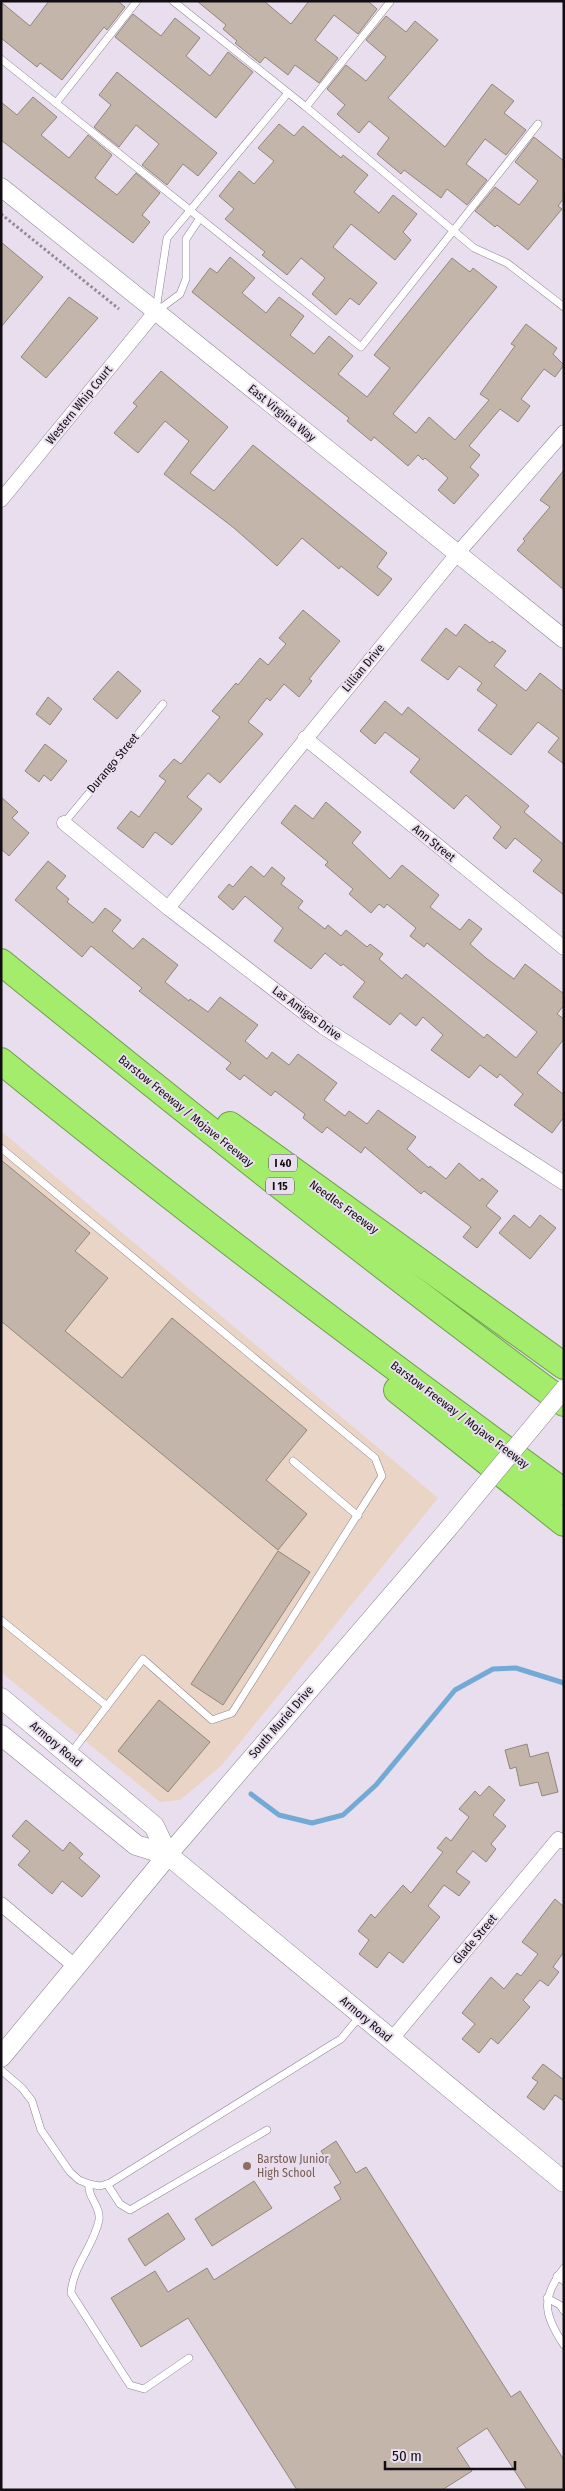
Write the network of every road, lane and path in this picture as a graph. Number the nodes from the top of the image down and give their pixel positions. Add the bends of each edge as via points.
1 (137, 1) edge
2 (173, 1) edge
3 (390, 2) edge
4 (1, 59) edge
5 (288, 93) junction
6 (56, 103) junction
7 (306, 107) junction
8 (538, 124) dead end
9 (1, 187) edge
10 (190, 210) junction
11 (1, 214) edge
12 (200, 218) junction
13 (454, 232) junction
14 (564, 307) edge
15 (119, 309) dead end
16 (156, 311) junction
17 (564, 432) edge
18 (1, 500) edge
19 (457, 554) junction
20 (564, 639) edge
21 (163, 704) dead end
22 (305, 738) junction
23 (64, 823) joint
24 (168, 908) junction
25 (564, 948) edge
26 (1, 961) edge
27 (1, 1061) edge
28 (88, 1131) junction
29 (1, 1148) edge
30 (564, 1183) edge
31 (564, 1366) edge
32 (564, 1389) edge
33 (564, 1403) edge
34 (293, 1461) dead end
35 (564, 1492) edge
36 (358, 1516) junction
37 (564, 1523) edge
38 (1, 1620) edge
39 (1, 1698) edge
40 (107, 1706) junction
41 (1, 1735) edge
42 (69, 1755) junction
43 (561, 1841) edge
44 (168, 1856) junction
45 (1, 1904) edge
46 (76, 1967) junction
47 (361, 2015) junction
48 (391, 2040) junction
49 (1, 2057) edge
50 (1, 2070) edge
51 (267, 2130) dead end
52 (564, 2182) edge
53 (89, 2184) junction
54 (107, 2184) junction
55 (564, 2268) edge
56 (557, 2276) junction
57 (564, 2281) edge
58 (547, 2298) junction
59 (564, 2311) edge
60 (564, 2345) edge
61 (189, 2358) dead end

1 - 6 lane
2 - 5 lane
3 - 7 lane
4 - 6 lane
5 - 7 lane
5 - 10 lane
6 - 10 lane
7 - 13 lane
8 - 13 lane
9 - 16 street, East Virginia Way
10 - 12 lane
10 - 16 lane via 166,238
11 - 15 path
12 - 13 lane via 362,347
12 - 16 lane via 186,239 186,278 180,294
13 - 14 lane via 474,248 507,263
16 - 18 street, Western Whip Court
16 - 19 street, East Virginia Way
17 - 19 street, Lillian Drive
19 - 20 street, East Virginia Way
19 - 22 street, Lillian Drive
21 - 23 lane, Durango Street
22 - 24 street, Lillian Drive
22 - 25 street, Ann Street
23 - 24 street, Las Amigas Drive
24 - 30 street, Las Amigas Drive via 323,1027
26 - 31 highway, Needles Freeway / I 40
26 - 33 highway, Barstow Freeway / Mojave Freeway / I 15 via 180,1107
27 - 28 highway, Barstow Freeway / Mojave Freeway
28 - 35 highway, Barstow Freeway / Mojave Freeway
28 - 37 highway via 380,1376
29 - 36 lane via 375,1458 382,1476
32 - 44 street, South Muriel Drive, bridge
34 - 36 lane
36 - 40 lane via 232,1713 212,1720 143,1659
38 - 40 lane
39 - 42 main road, Armory Road
40 - 42 lane
41 - 44 main road, Armory Road via 136,1845
42 - 44 main road, Armory Road via 154,1826
43 - 48 street, Glade Street
44 - 46 main road, South Muriel Drive
44 - 47 main road, Armory Road
45 - 46 street
46 - 49 main road, South Muriel Drive
47 - 48 main road, Armory Road
47 - 54 lane via 341,2039
48 - 52 main road, Armory Road
50 - 53 lane via 32,2101 41,2130 70,2172
51 - 54 lane via 130,2210 120,2204
53 - 54 lane
53 - 61 lane via 88,2189 99,2210 99,2220 75,2270 71,2293 130,2385 144,2389
55 - 56 lane
56 - 57 lane
56 - 58 lane
58 - 59 lane
58 - 60 lane via 553,2329

